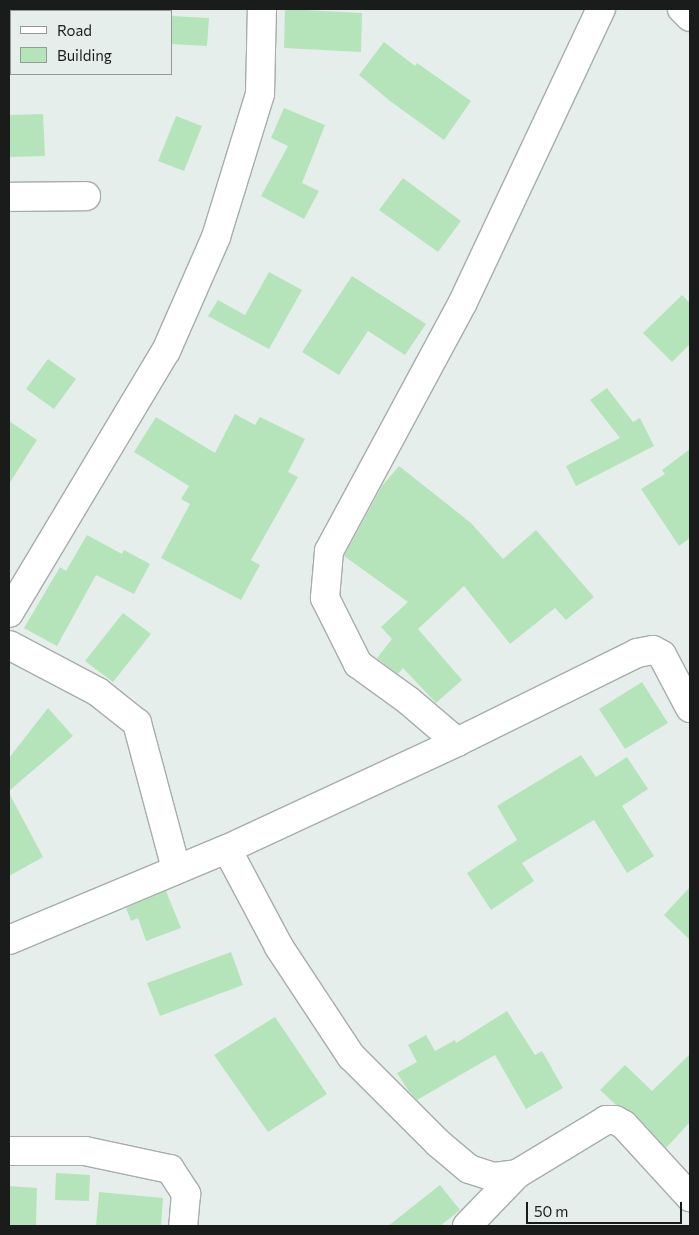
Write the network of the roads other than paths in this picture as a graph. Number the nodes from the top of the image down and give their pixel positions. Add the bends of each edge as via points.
1 (262, 9) edge
2 (601, 9) edge
3 (682, 9) edge
4 (690, 16) edge
5 (86, 196) dead end
6 (9, 197) edge
7 (9, 613) edge
8 (9, 645) edge
9 (690, 708) edge
10 (457, 742) junction
11 (227, 849) junction
12 (176, 869) junction
13 (9, 940) edge
14 (9, 1151) edge
15 (517, 1174) junction
16 (690, 1197) edge
17 (183, 1226) edge
18 (467, 1226) edge

1 - 7 street via 260,94 216,237 166,351
2 - 10 street via 464,302 329,551 325,598 358,664 409,700
3 - 4 street
5 - 6 street
8 - 12 street via 98,692 137,723
9 - 10 street via 662,655 653,650 637,653
10 - 11 street
11 - 12 street
11 - 15 street via 279,946 351,1056 438,1143 469,1169 494,1177
12 - 13 street
14 - 17 street via 85,1151 170,1169 186,1194
15 - 16 street via 606,1120 615,1120 624,1125
15 - 18 street

